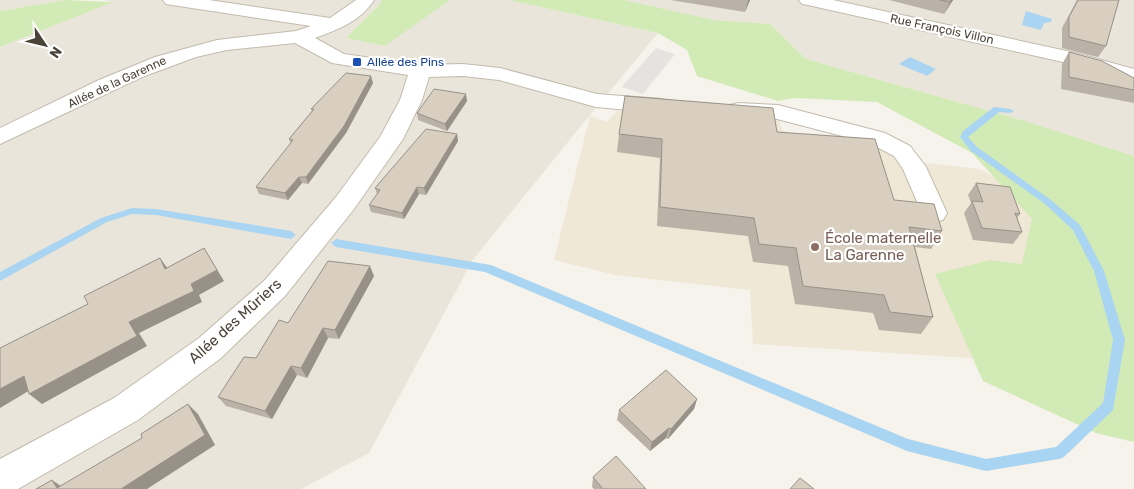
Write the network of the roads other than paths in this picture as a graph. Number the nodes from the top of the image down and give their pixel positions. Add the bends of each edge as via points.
1 (172, 0) edge
2 (365, 0) edge
3 (808, 0) edge
4 (331, 24) junction
5 (298, 37) junction
6 (1076, 59) junction
7 (1134, 62) edge
8 (420, 71) junction
9 (1134, 75) edge
10 (682, 107) edge
11 (721, 109) edge
12 (0, 137) edge
13 (934, 213) edge
14 (0, 479) edge

1 - 4 street
2 - 4 street via 348,16
3 - 6 street, Rue François Villon
4 - 5 street
5 - 8 street via 339,60
5 - 12 street, Allée de la Garenne via 218,46 168,57
6 - 7 street, Rue François Villon
6 - 9 street, Rue François Villon
8 - 10 street via 463,70 500,74 596,100
8 - 14 street, Allée des Mûriers via 411,100 391,139 275,288 210,348 126,409
11 - 13 street via 778,112 877,138 902,151 914,167

